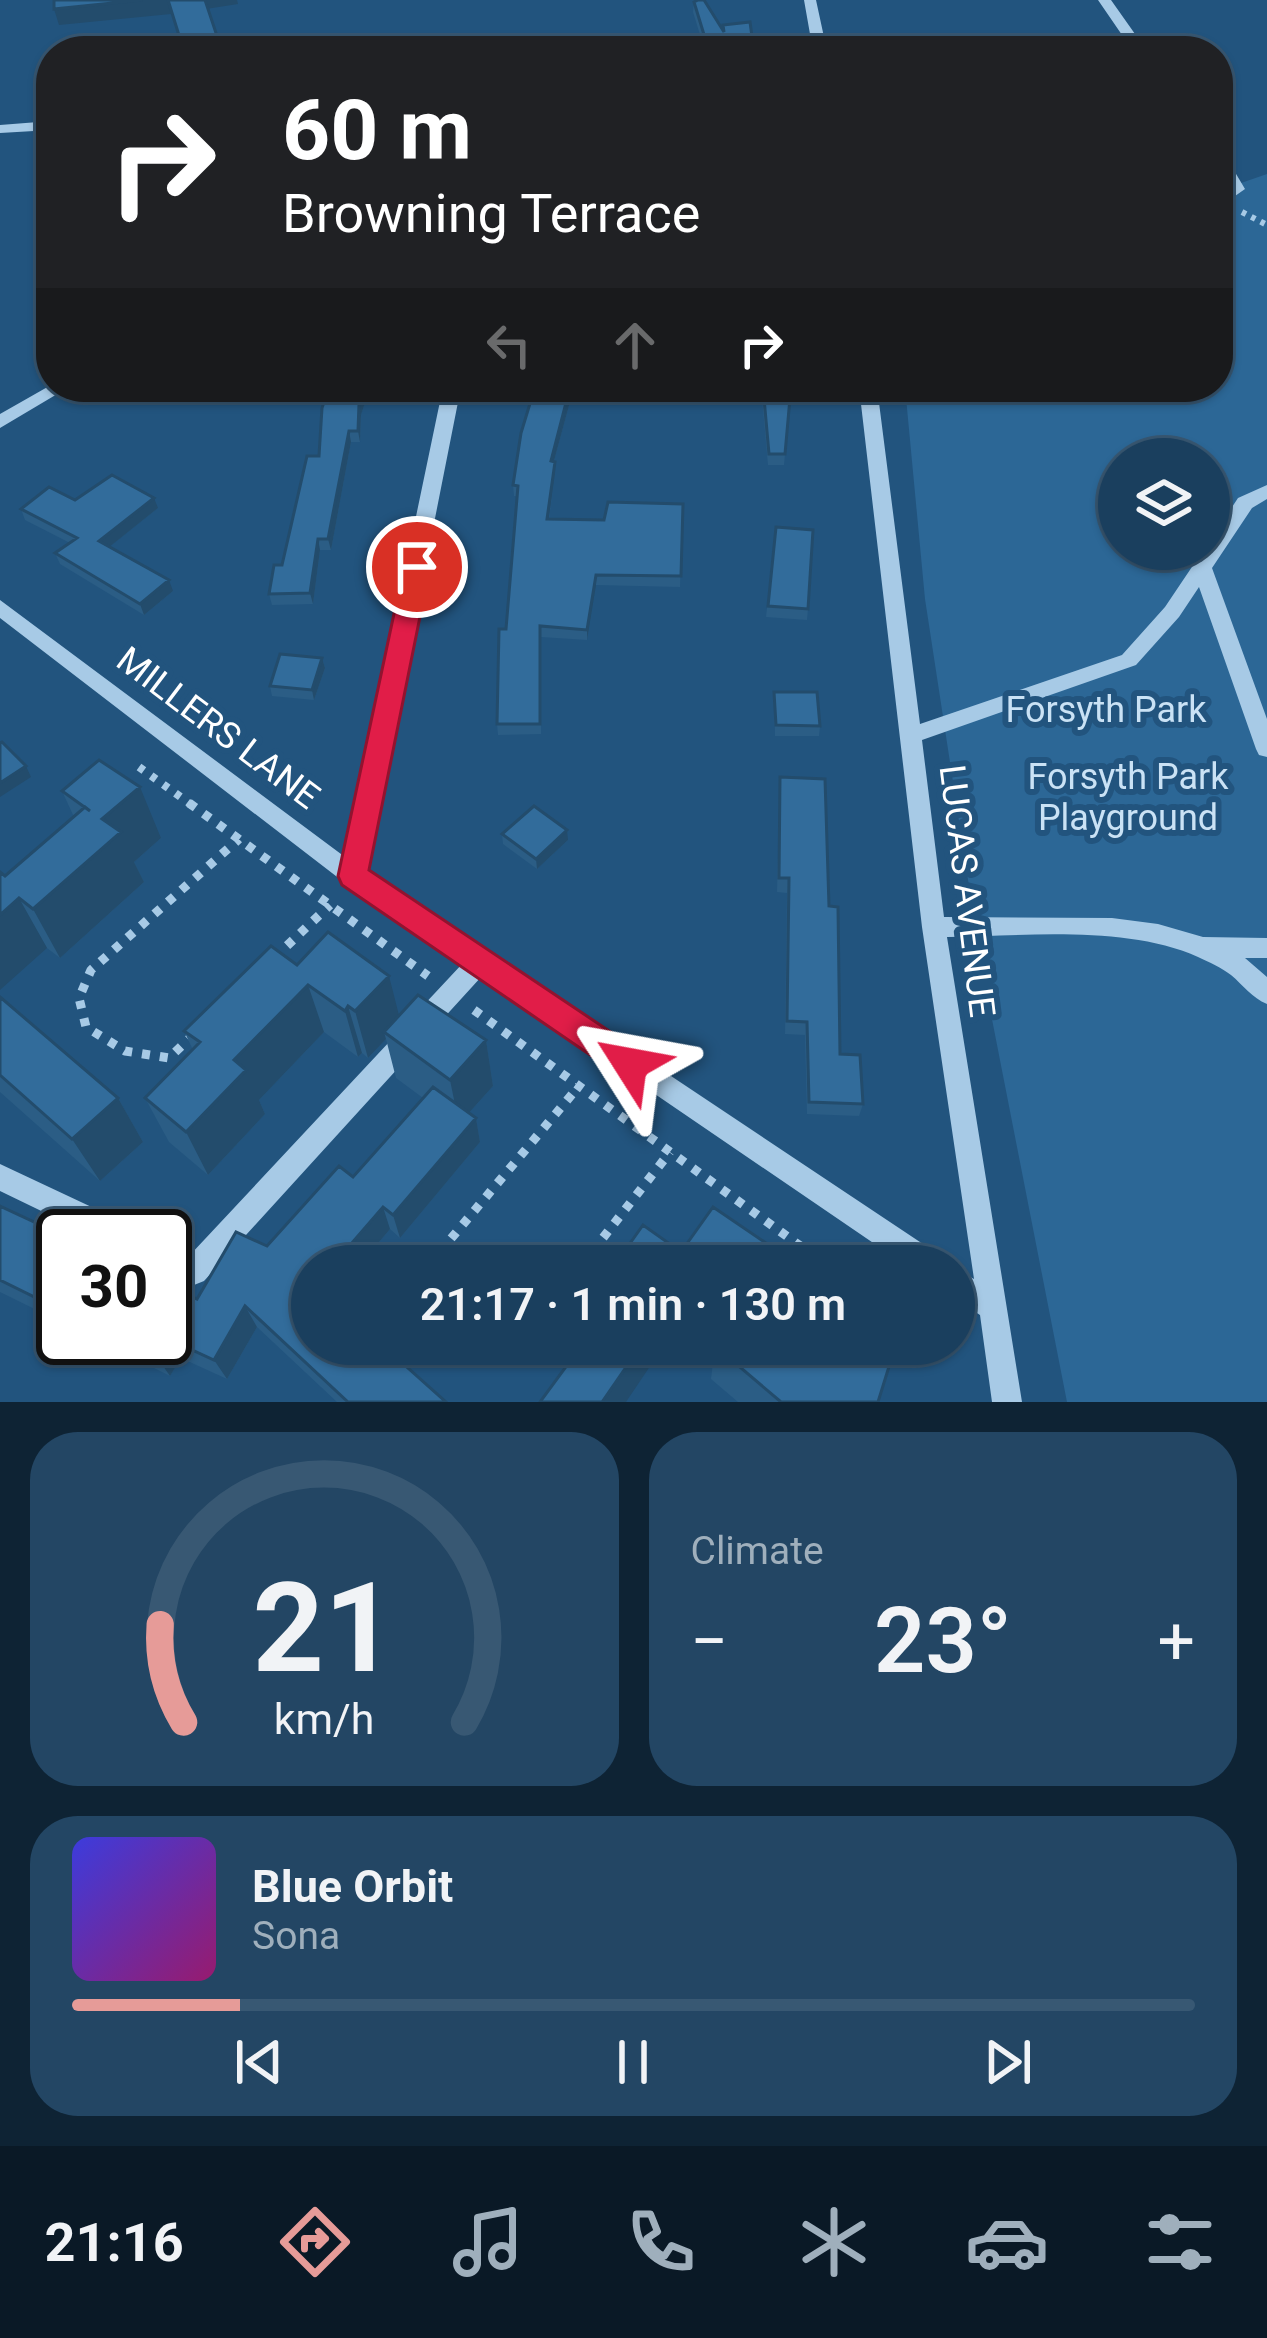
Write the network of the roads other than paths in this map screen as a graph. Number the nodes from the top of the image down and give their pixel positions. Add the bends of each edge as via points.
1 (810, 0) edge
2 (1104, 0) edge
3 (817, 36) edge
4 (1129, 36) edge
5 (36, 126) edge
6 (0, 129) edge
7 (36, 401) edge
8 (449, 402) edge
9 (870, 402) edge
10 (0, 422) edge
11 (1267, 491) edge
12 (1230, 526) edge
13 (1201, 570) edge
14 (1203, 570) edge
15 (0, 607) edge
16 (910, 735) junction
17 (1267, 748) edge
18 (353, 876) junction
19 (934, 927) junction
20 (1200, 945) junction
21 (1267, 948) edge
22 (480, 962) junction
23 (1267, 993) edge
24 (0, 1177) edge
25 (66, 1209) edge
26 (900, 1245) edge
27 (192, 1270) edge
28 (975, 1296) edge
29 (989, 1305) junction
30 (1007, 1402) edge

1 - 3 street
2 - 4 street
5 - 6 street
7 - 10 street
8 - 18 street
9 - 16 street, LUCAS AVENUE
11 - 12 street via 1245,503
13 - 16 street via 1129,660
14 - 17 street
15 - 18 street, MILLERS LANE
16 - 19 street, LUCAS AVENUE
18 - 22 street, MILLERS LANE
19 - 20 street via 1155,932
19 - 29 street, LUCAS AVENUE
20 - 21 street
20 - 23 street
22 - 26 street, MILLERS LANE
22 - 27 street
24 - 25 street
28 - 29 street
29 - 30 street, LUCAS AVENUE

